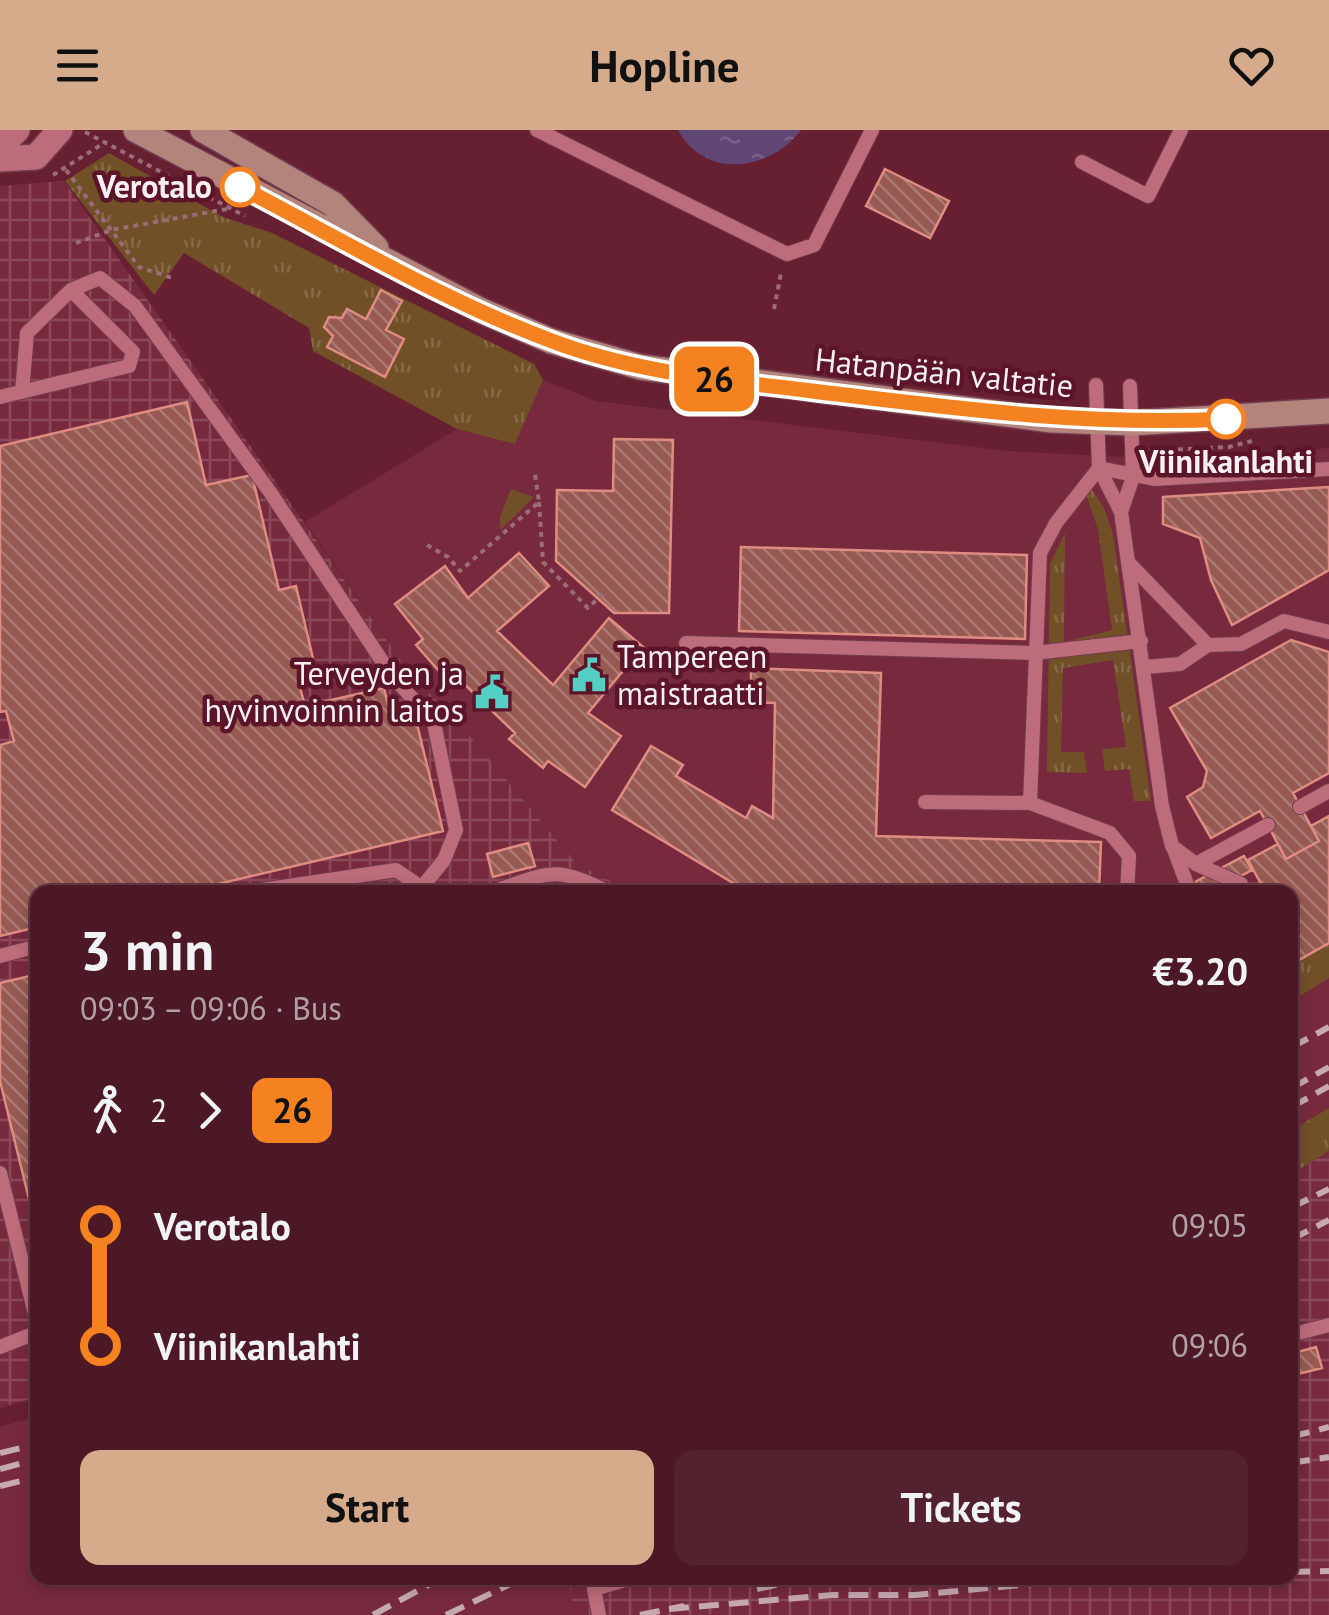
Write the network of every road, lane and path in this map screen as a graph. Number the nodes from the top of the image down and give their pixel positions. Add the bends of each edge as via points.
1 (18, 130) edge
2 (60, 130) edge
3 (136, 130) edge
4 (203, 130) edge
5 (537, 130) edge
6 (872, 130) edge
7 (1181, 130) edge
8 (0, 147) edge
9 (0, 159) edge
10 (1082, 162) dead end
11 (66, 170) dead end
12 (227, 209) dead end
13 (111, 230) junction
14 (76, 243) dead end
15 (786, 254) junction
16 (393, 265) junction
17 (175, 279) dead end
18 (71, 290) junction
19 (774, 308) dead end
20 (1096, 385) dead end
21 (1130, 386) dead end
22 (22, 392) junction
23 (0, 397) edge
24 (1329, 411) edge
25 (1096, 422) junction
26 (1132, 424) junction
27 (1098, 468) junction
28 (1329, 468) edge
29 (535, 474) dead end
30 (1133, 477) junction
31 (539, 502) junction
32 (1121, 512) junction
33 (427, 545) dead end
34 (1129, 563) junction
35 (604, 593) dead end
36 (1329, 632) edge
37 (1141, 641) junction
38 (686, 644) dead end
39 (1208, 645) junction
40 (1034, 653) junction
41 (1145, 667) junction
42 (1329, 791) edge
43 (925, 802) dead end
44 (1030, 803) junction
45 (1300, 807) dead end
46 (1268, 824) dead end
47 (1172, 846) junction
48 (1196, 864) junction
49 (1241, 884) dead end
50 (295, 885) edge
51 (420, 885) edge
52 (428, 885) edge
53 (514, 885) edge
54 (586, 885) edge
55 (1127, 885) edge
56 (1187, 885) edge
57 (30, 948) edge
58 (0, 956) edge
59 (0, 1173) edge
60 (30, 1296) edge
61 (1329, 1325) edge
62 (30, 1333) edge
63 (1298, 1333) edge
64 (0, 1347) edge
65 (610, 1585) edge
66 (600, 1615) edge

1 - 8 street
2 - 9 street via 36,156
3 - 16 main road, Hatanpään valtatie
4 - 16 main road, Hatanpään valtatie via 333,204
5 - 15 lane
6 - 15 lane via 814,244
7 - 10 lane via 1148,196
11 - 13 path
12 - 13 path
13 - 14 path
13 - 17 path via 139,267
15 - 19 path
16 - 25 main road, Hatanpään valtatie via 551,341 640,368
18 - 22 lane via 27,333
18 - 22 lane via 132,352 129,366
18 - 52 lane via 100,278 135,306 390,673 434,723 456,830
20 - 25 lane
21 - 26 lane
22 - 23 lane
24 - 26 main road, Hatanpään valtatie
25 - 26 main road, Hatanpään valtatie
25 - 27 lane
26 - 30 lane
27 - 30 lane
27 - 32 lane
27 - 40 lane via 1040,552
28 - 30 lane
29 - 31 path
30 - 32 lane
31 - 33 path via 460,571
31 - 35 path via 543,562 588,608
32 - 34 lane
34 - 37 lane
34 - 39 lane
36 - 39 lane via 1284,621 1240,644
37 - 40 lane
37 - 41 lane
38 - 40 lane
39 - 41 lane via 1180,664
40 - 44 lane
41 - 47 lane
42 - 45 lane
43 - 44 lane
44 - 55 lane via 1110,833 1128,856
46 - 48 lane
47 - 48 lane
47 - 56 lane
48 - 49 lane
50 - 51 lane via 396,870
53 - 54 lane via 570,872
57 - 58 lane
59 - 60 lane
61 - 63 lane
62 - 64 lane
65 - 66 lane via 594,1590

